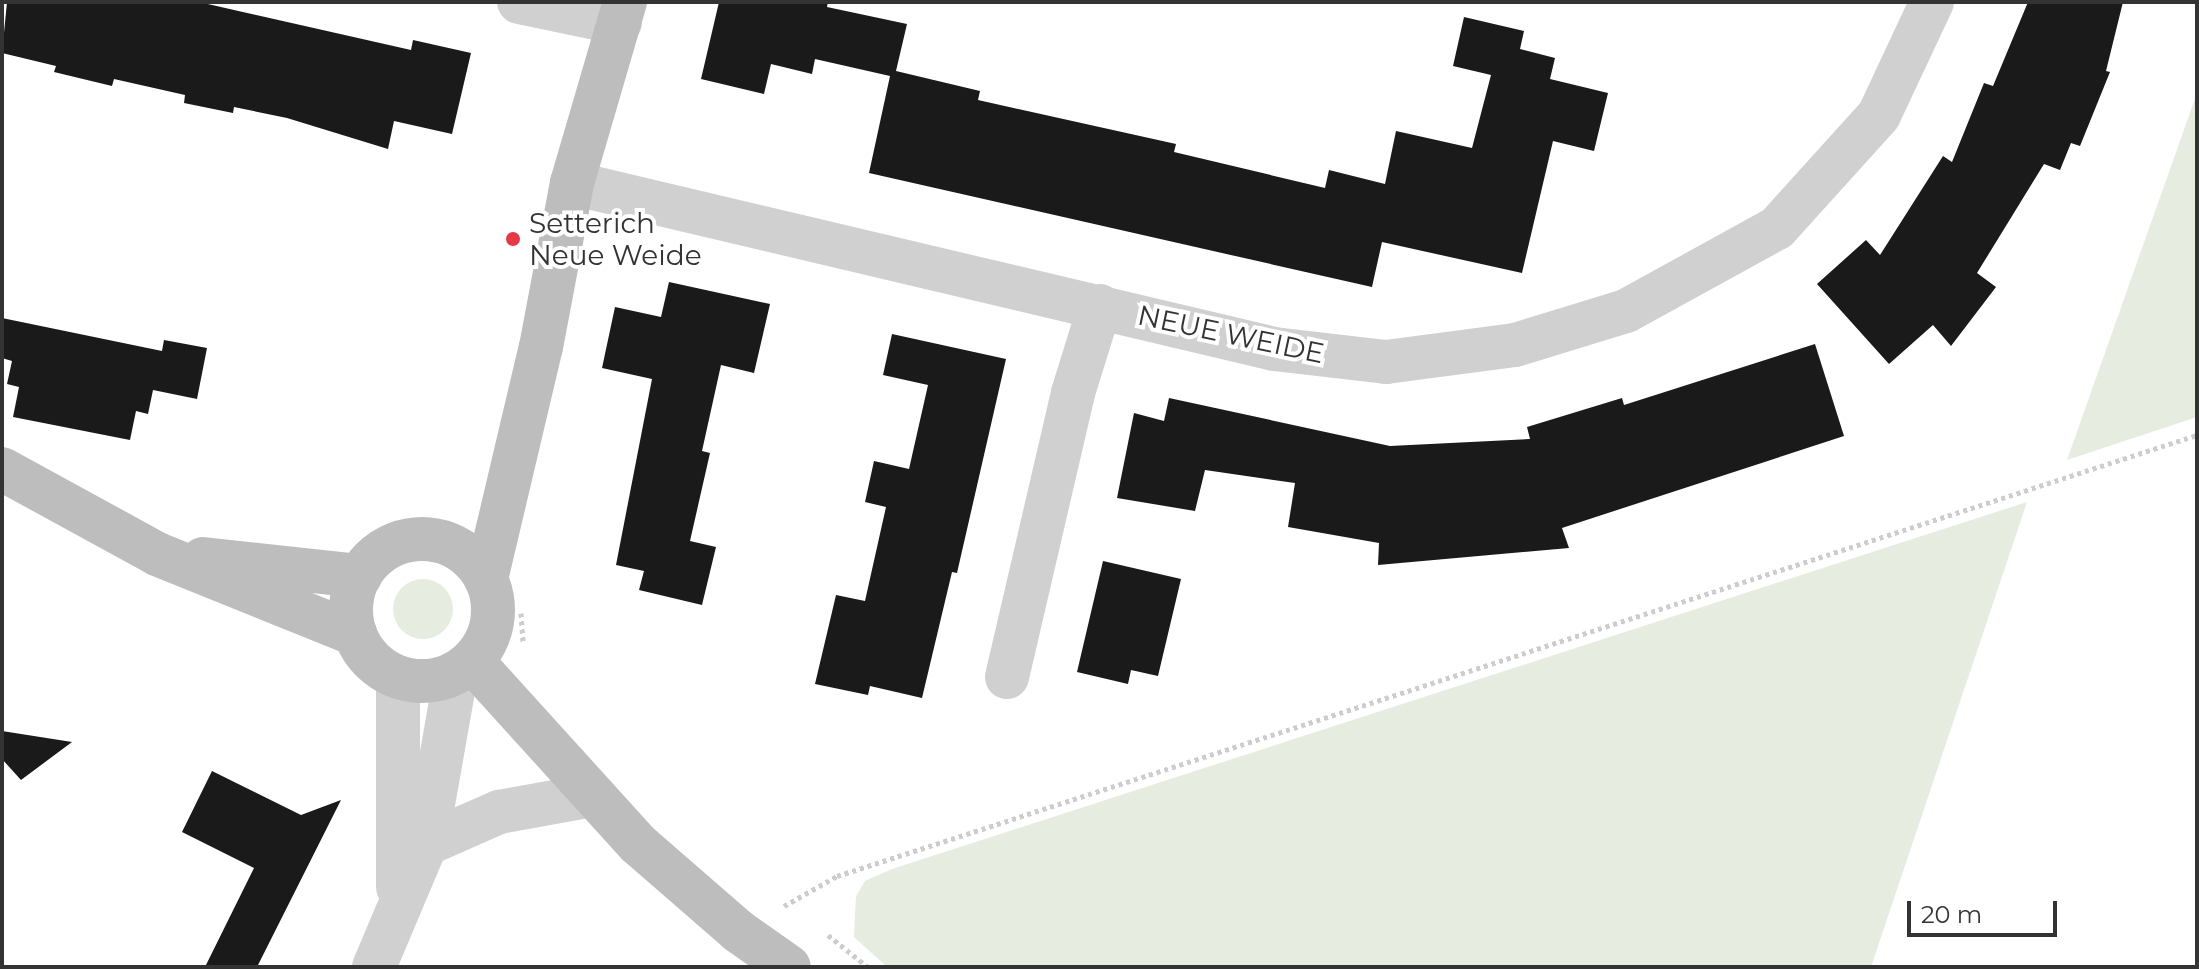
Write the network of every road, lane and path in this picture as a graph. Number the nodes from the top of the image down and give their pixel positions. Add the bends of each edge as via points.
1 (519, 2) edge
2 (1932, 2) edge
3 (623, 13) edge
4 (572, 183) junction
5 (1100, 306) junction
6 (533, 384) junction
7 (2197, 435) edge
8 (2, 469) edge
9 (456, 548) junction
10 (157, 554) junction
11 (360, 576) junction
12 (486, 579) junction
13 (355, 634) junction
14 (464, 667) junction
15 (398, 677) junction
16 (1007, 677) dead end
17 (593, 795) junction
18 (426, 844) junction
19 (398, 905) junction
20 (738, 931) junction
21 (374, 967) edge
22 (789, 967) edge

1 - 3 street
2 - 5 street, NEUE WEIDE via 1879,115 1777,228 1626,311 1515,345 1386,362 1274,349
3 - 4 street
4 - 5 street, NEUE WEIDE
4 - 6 street
5 - 16 street, NEUE WEIDE via 1073,393
6 - 9 street
6 - 12 street
7 - 20 path via 837,876
8 - 10 street
9 - 11 street via 413,540 373,559
9 - 12 street
10 - 11 street
10 - 13 street
11 - 13 street via 351,614
12 - 14 street via 493,622
13 - 15 street via 372,660
14 - 15 street via 437,680
14 - 17 street
14 - 18 street
15 - 19 street
17 - 18 street via 499,812
17 - 20 street via 638,844
18 - 19 street
19 - 21 street
20 - 22 street

